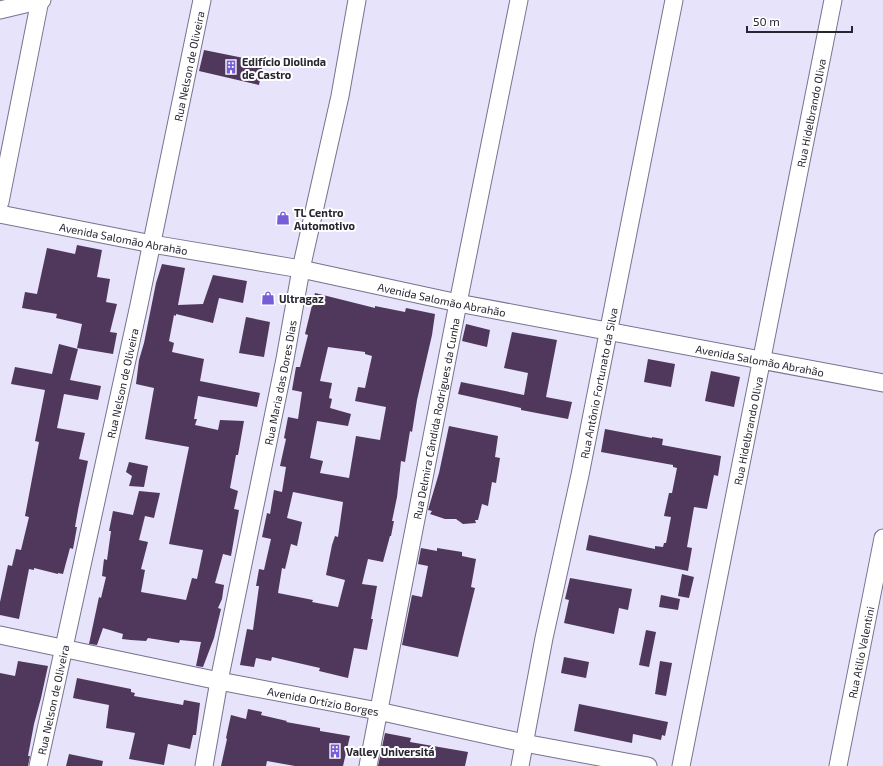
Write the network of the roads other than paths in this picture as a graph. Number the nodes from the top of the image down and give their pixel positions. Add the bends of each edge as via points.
1 (41, 0) edge
2 (202, 0) edge
3 (358, 0) edge
4 (518, 0) edge
5 (674, 0) edge
6 (833, 0) edge
7 (0, 10) edge
8 (0, 202) edge
9 (0, 214) edge
10 (152, 244) junction
11 (301, 269) junction
12 (458, 303) junction
13 (609, 332) junction
14 (762, 359) junction
15 (883, 383) edge
16 (883, 538) edge
17 (0, 634) edge
18 (64, 647) junction
19 (219, 681) junction
20 (378, 711) junction
21 (524, 743) junction
22 (38, 766) edge
23 (204, 766) edge
24 (368, 766) edge
25 (520, 766) edge
26 (648, 766) edge
27 (681, 766) edge
28 (838, 766) edge

1 - 7 street
1 - 8 street
2 - 10 street, Rua Nelson de Oliveira
3 - 11 street, Rua Maria das Dores Dias via 340,96
4 - 12 street, Rua Delmira Cândida Rodrigues da Cunha
5 - 13 street, Rua Antônio Fortunato da Silva
6 - 14 street, Rua Hidelbrando Oliva
9 - 10 street, Avenida Salomão Abrahão
10 - 11 street, Avenida Salomão Abrahão
10 - 18 street, Rua Nelson de Oliveira
11 - 12 street, Avenida Salomão Abrahão
11 - 19 street, Rua Maria das Dores Dias
12 - 13 street, Avenida Salomão Abrahão
12 - 20 street, Rua Delmira Cândida Rodrigues da Cunha
13 - 14 street, Avenida Salomão Abrahão
13 - 21 street, Rua Antônio Fortunato da Silva
14 - 15 street, Avenida Salomão Abrahão
14 - 27 street, Rua Hidelbrando Oliva
16 - 28 street, Rua Atilio Valentini
17 - 18 street, Avenida Ortízio Borges
18 - 19 street, Avenida Ortízio Borges
18 - 22 street, Rua Nelson de Oliveira
19 - 20 street, Avenida Ortízio Borges
19 - 23 street, Rua Maria das Dores Dias
20 - 21 street, Avenida Ortízio Borges
20 - 24 street, Rua Delmira Cândida Rodrigues da Cunha
21 - 25 street, Rua Antônio Fortunato da Silva
21 - 26 street, Avenida Ortízio Borges

